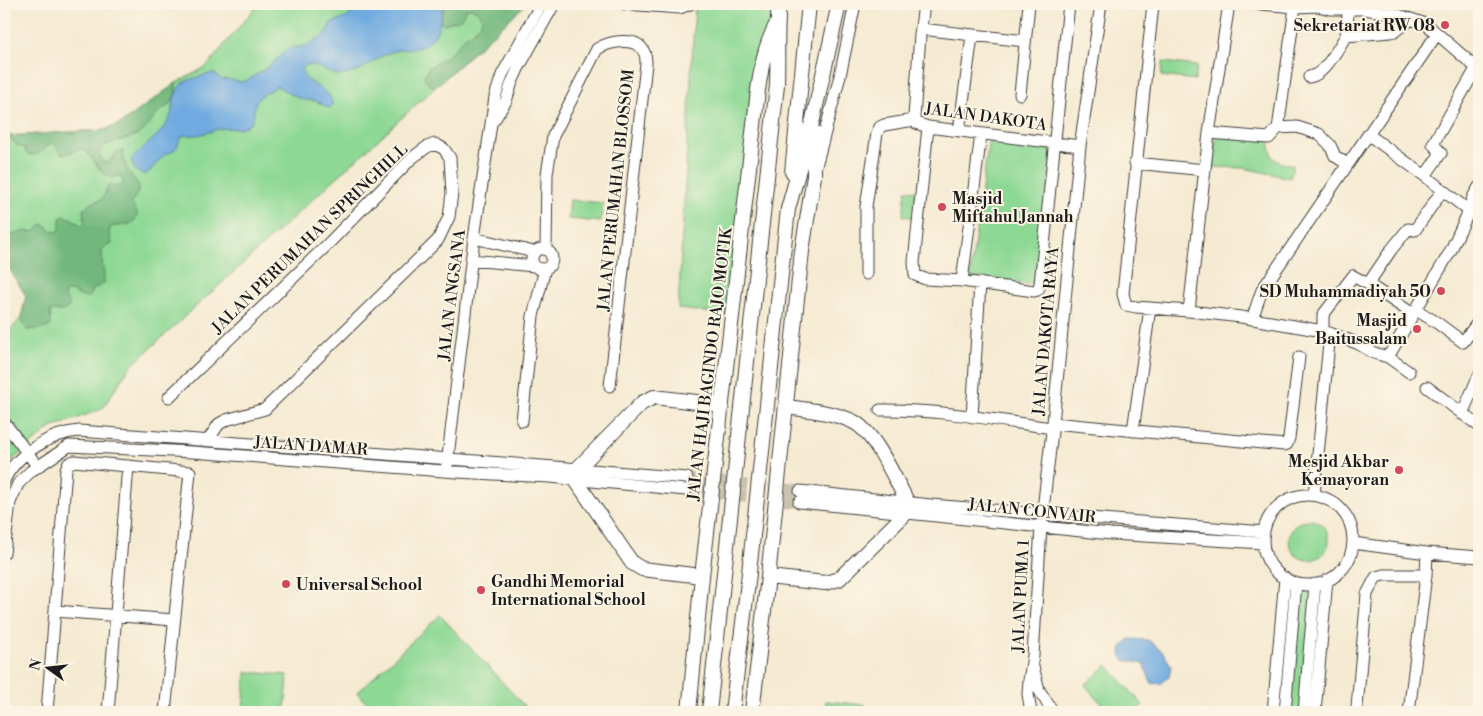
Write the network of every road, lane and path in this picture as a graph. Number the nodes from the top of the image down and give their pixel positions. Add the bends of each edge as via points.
1 (541, 4) edge
2 (554, 4) edge
3 (625, 4) edge
4 (690, 4) edge
5 (779, 4) edge
6 (810, 4) edge
7 (839, 4) edge
8 (855, 4) edge
9 (924, 4) edge
10 (1029, 4) edge
11 (1069, 4) edge
12 (1101, 4) edge
13 (1153, 4) edge
14 (1229, 4) edge
15 (1260, 4) edge
16 (1295, 7) junction
17 (1349, 7) edge
18 (1411, 19) junction
19 (777, 24) junction
20 (921, 29) junction
21 (1437, 34) junction
22 (972, 36) junction
23 (1346, 36) junction
24 (1025, 41) junction
25 (1478, 69) edge
26 (1309, 77) dead end
27 (1020, 94) dead end
28 (813, 119) junction
29 (914, 120) junction
30 (492, 124) junction
31 (928, 127) junction
32 (1278, 128) junction
33 (959, 131) junction
34 (1209, 133) junction
35 (981, 134) junction
36 (1368, 135) junction
37 (1054, 142) junction
38 (1080, 146) junction
39 (1135, 163) junction
40 (1347, 164) junction
41 (1205, 170) junction
42 (814, 176) junction
43 (1425, 176) junction
44 (1479, 187) edge
45 (1442, 191) junction
46 (788, 209) junction
47 (1469, 212) junction
48 (474, 238) junction
49 (540, 251) junction
50 (471, 260) junction
51 (539, 268) junction
52 (866, 274) dead end
53 (962, 281) junction
54 (980, 283) junction
55 (1368, 284) junction
56 (1150, 308) junction
57 (1189, 311) junction
58 (1414, 312) junction
59 (1252, 319) junction
60 (1479, 321) edge
61 (1326, 332) junction
62 (1299, 357) dead end
63 (1388, 357) junction
64 (1410, 372) dead end
65 (1479, 375) edge
66 (610, 386) dead end
67 (1427, 387) dead end
68 (170, 397) dead end
69 (722, 405) junction
70 (786, 407) junction
71 (880, 410) dead end
72 (1462, 414) junction
73 (972, 417) junction
74 (522, 421) dead end
75 (4, 422) edge
76 (1053, 426) junction
77 (1479, 426) edge
78 (1133, 430) junction
79 (194, 439) junction
80 (208, 440) junction
81 (240, 443) junction
82 (193, 452) junction
83 (28, 453) junction
84 (239, 456) junction
85 (448, 459) junction
86 (38, 466) junction
87 (128, 466) junction
88 (446, 471) junction
89 (576, 474) junction
90 (4, 481) edge
91 (686, 484) tunnel mouth
92 (1314, 495) junction
93 (799, 496) tunnel mouth
94 (907, 508) junction
95 (1042, 513) junction
96 (1041, 527) junction
97 (1264, 537) junction
98 (1353, 544) junction
99 (4, 553) edge
100 (1427, 553) junction
101 (1479, 557) edge
102 (1426, 575) junction
103 (702, 576) junction
104 (768, 577) junction
105 (1290, 580) junction
106 (1327, 580) junction
107 (748, 582) junction
108 (1315, 584) junction
109 (55, 611) junction
110 (115, 616) junction
111 (174, 620) junction
112 (696, 640) junction
113 (760, 642) junction
114 (715, 663) junction
115 (1033, 666) junction
116 (47, 712) edge
117 (108, 712) edge
118 (165, 712) edge
119 (689, 712) edge
120 (709, 712) edge
121 (732, 712) edge
122 (752, 712) edge
123 (1031, 712) edge
124 (1053, 712) edge
125 (1272, 712) edge
126 (1285, 712) edge
127 (1304, 712) edge
128 (1315, 712) edge
129 (1358, 712) edge
130 (1409, 712) edge

1 - 30 street, JALAN ANGSANA via 501,78
2 - 30 street, JALAN ANGSANA
3 - 4 street via 680,8
5 - 19 main road, JALAN HAJI BAGINDO RAJO MOTIK
6 - 46 main road
7 - 28 main road
8 - 42 street
9 - 20 street, JALAN DAKOTA
10 - 24 street, JALAN DAKOTA
11 - 37 street
12 - 38 street, JALAN DAKOTA RAYA
13 - 39 street
14 - 34 street
15 - 16 street
16 - 17 street
16 - 32 street
17 - 18 street
17 - 23 street
18 - 21 street via 1426,24
18 - 23 street via 1395,31
19 - 69 main road, JALAN HAJI BAGINDO RAJO MOTIK via 763,57
19 - 114 main road, JALAN HAJI BAGINDO RAJO MOTIK via 776,85
20 - 22 street
20 - 29 street, JALAN DAKOTA
21 - 25 street
21 - 36 street
22 - 24 street
22 - 33 street
23 - 26 street via 1322,71
24 - 27 street, JALAN DAKOTA
25 - 43 street via 1433,144 1441,153
28 - 42 main road
28 - 46 main road
29 - 31 street, JALAN DAKOTA
29 - 52 street via 884,125 877,133 866,207
30 - 48 street, JALAN ANGSANA
31 - 33 street, JALAN DAKOTA
31 - 53 street via 914,270 919,278
32 - 34 street via 1269,138
32 - 40 street via 1297,127 1319,134 1335,156
33 - 35 street, JALAN DAKOTA
34 - 41 street
35 - 37 street, JALAN DAKOTA
35 - 53 street
36 - 40 street
36 - 43 street
37 - 38 street, JALAN DAKOTA
37 - 54 street via 1039,288 1034,291
38 - 76 street, JALAN DAKOTA RAYA
39 - 41 street
39 - 56 street via 1123,294 1126,305
40 - 59 street via 1262,290
41 - 57 street
42 - 70 main road via 802,251
43 - 45 street
44 - 47 street
45 - 47 street
45 - 55 street via 1415,230 1408,230 1391,250
46 - 107 main road
47 - 58 street via 1450,252
48 - 49 street
48 - 50 street, JALAN ANGSANA
49 - 51 street via 532,260
49 - 51 street via 552,257 552,262
49 - 66 street, JALAN PERUMAHAN BLOSSOM via 553,136 597,49 603,45 633,42 645,52 646,64
50 - 51 street
50 - 85 street, JALAN ANGSANA
51 - 74 street
53 - 54 street
54 - 73 street
55 - 58 street
55 - 61 street via 1356,276 1351,277 1323,314
56 - 57 street
56 - 78 street
57 - 59 street
58 - 60 street via 1436,322 1463,342
58 - 63 street
59 - 61 street
61 - 63 street
61 - 92 street
62 - 78 street via 1287,444
63 - 64 street
65 - 72 street
67 - 72 street
68 - 80 street, JALAN PERUMAHAN SPRINGHILL via 412,158 435,144 444,149 450,158 452,193 449,217 438,240 265,409 226,420 219,424
69 - 89 main road via 654,398 642,403
69 - 103 main road, JALAN HAJI BAGINDO RAJO MOTIK
70 - 94 main road via 839,417 864,429 873,439
70 - 104 main road
71 - 73 street
72 - 77 street
73 - 76 street
75 - 83 street
76 - 78 street
76 - 95 street, JALAN DAKOTA RAYA
79 - 80 street, JALAN DAMAR
79 - 82 street
79 - 83 street, JALAN DAMAR via 71,431 51,437
80 - 81 street, JALAN DAMAR
81 - 84 street
81 - 85 street, JALAN DAMAR
82 - 84 street, JALAN DAMAR
82 - 86 street, JALAN DAMAR via 69,446
83 - 86 street
83 - 90 street, JALAN DAMAR via 12,466
84 - 88 street, JALAN DAMAR
85 - 88 street, JALAN ANGSANA
85 - 89 street, JALAN DAMAR
86 - 99 street, JALAN DAMAR via 18,484 10,502
87 - 109 street via 74,461 68,464
87 - 110 street
87 - 111 street via 190,472
88 - 89 street, JALAN DAMAR
89 - 91 street, JALAN DAMAR
89 - 103 main road via 632,563 642,569
92 - 97 street via 1297,496 1281,503 1270,516
92 - 98 street via 1340,507 1350,524
93 - 94 street, JALAN CONVAIR
94 - 95 street, JALAN CONVAIR
94 - 96 street, JALAN CONVAIR
94 - 104 main road via 839,580 825,583
95 - 96 street, JALAN DAKOTA RAYA
95 - 97 street, JALAN CONVAIR
96 - 97 street, JALAN CONVAIR via 1111,534
96 - 115 street, JALAN PUMA 1
97 - 105 street via 1266,556
98 - 100 street
98 - 106 street via 1345,566
100 - 101 street
100 - 102 street
102 - 129 street via 1376,577 1367,594
102 - 130 street
103 - 112 main road, JALAN HAJI BAGINDO RAJO MOTIK
104 - 113 main road
105 - 108 street
105 - 125 street
105 - 126 street
106 - 108 street
106 - 128 street
107 - 113 main road
107 - 121 main road
108 - 127 street
109 - 110 street
109 - 116 street
110 - 111 street
110 - 117 street
111 - 118 street
112 - 114 main road
112 - 119 main road, JALAN HAJI BAGINDO RAJO MOTIK
113 - 122 main road
114 - 120 main road, JALAN HAJI BAGINDO RAJO MOTIK
115 - 123 street, JALAN PUMA 1 via 1028,680
115 - 124 street, JALAN PUMA 1 via 1039,690

